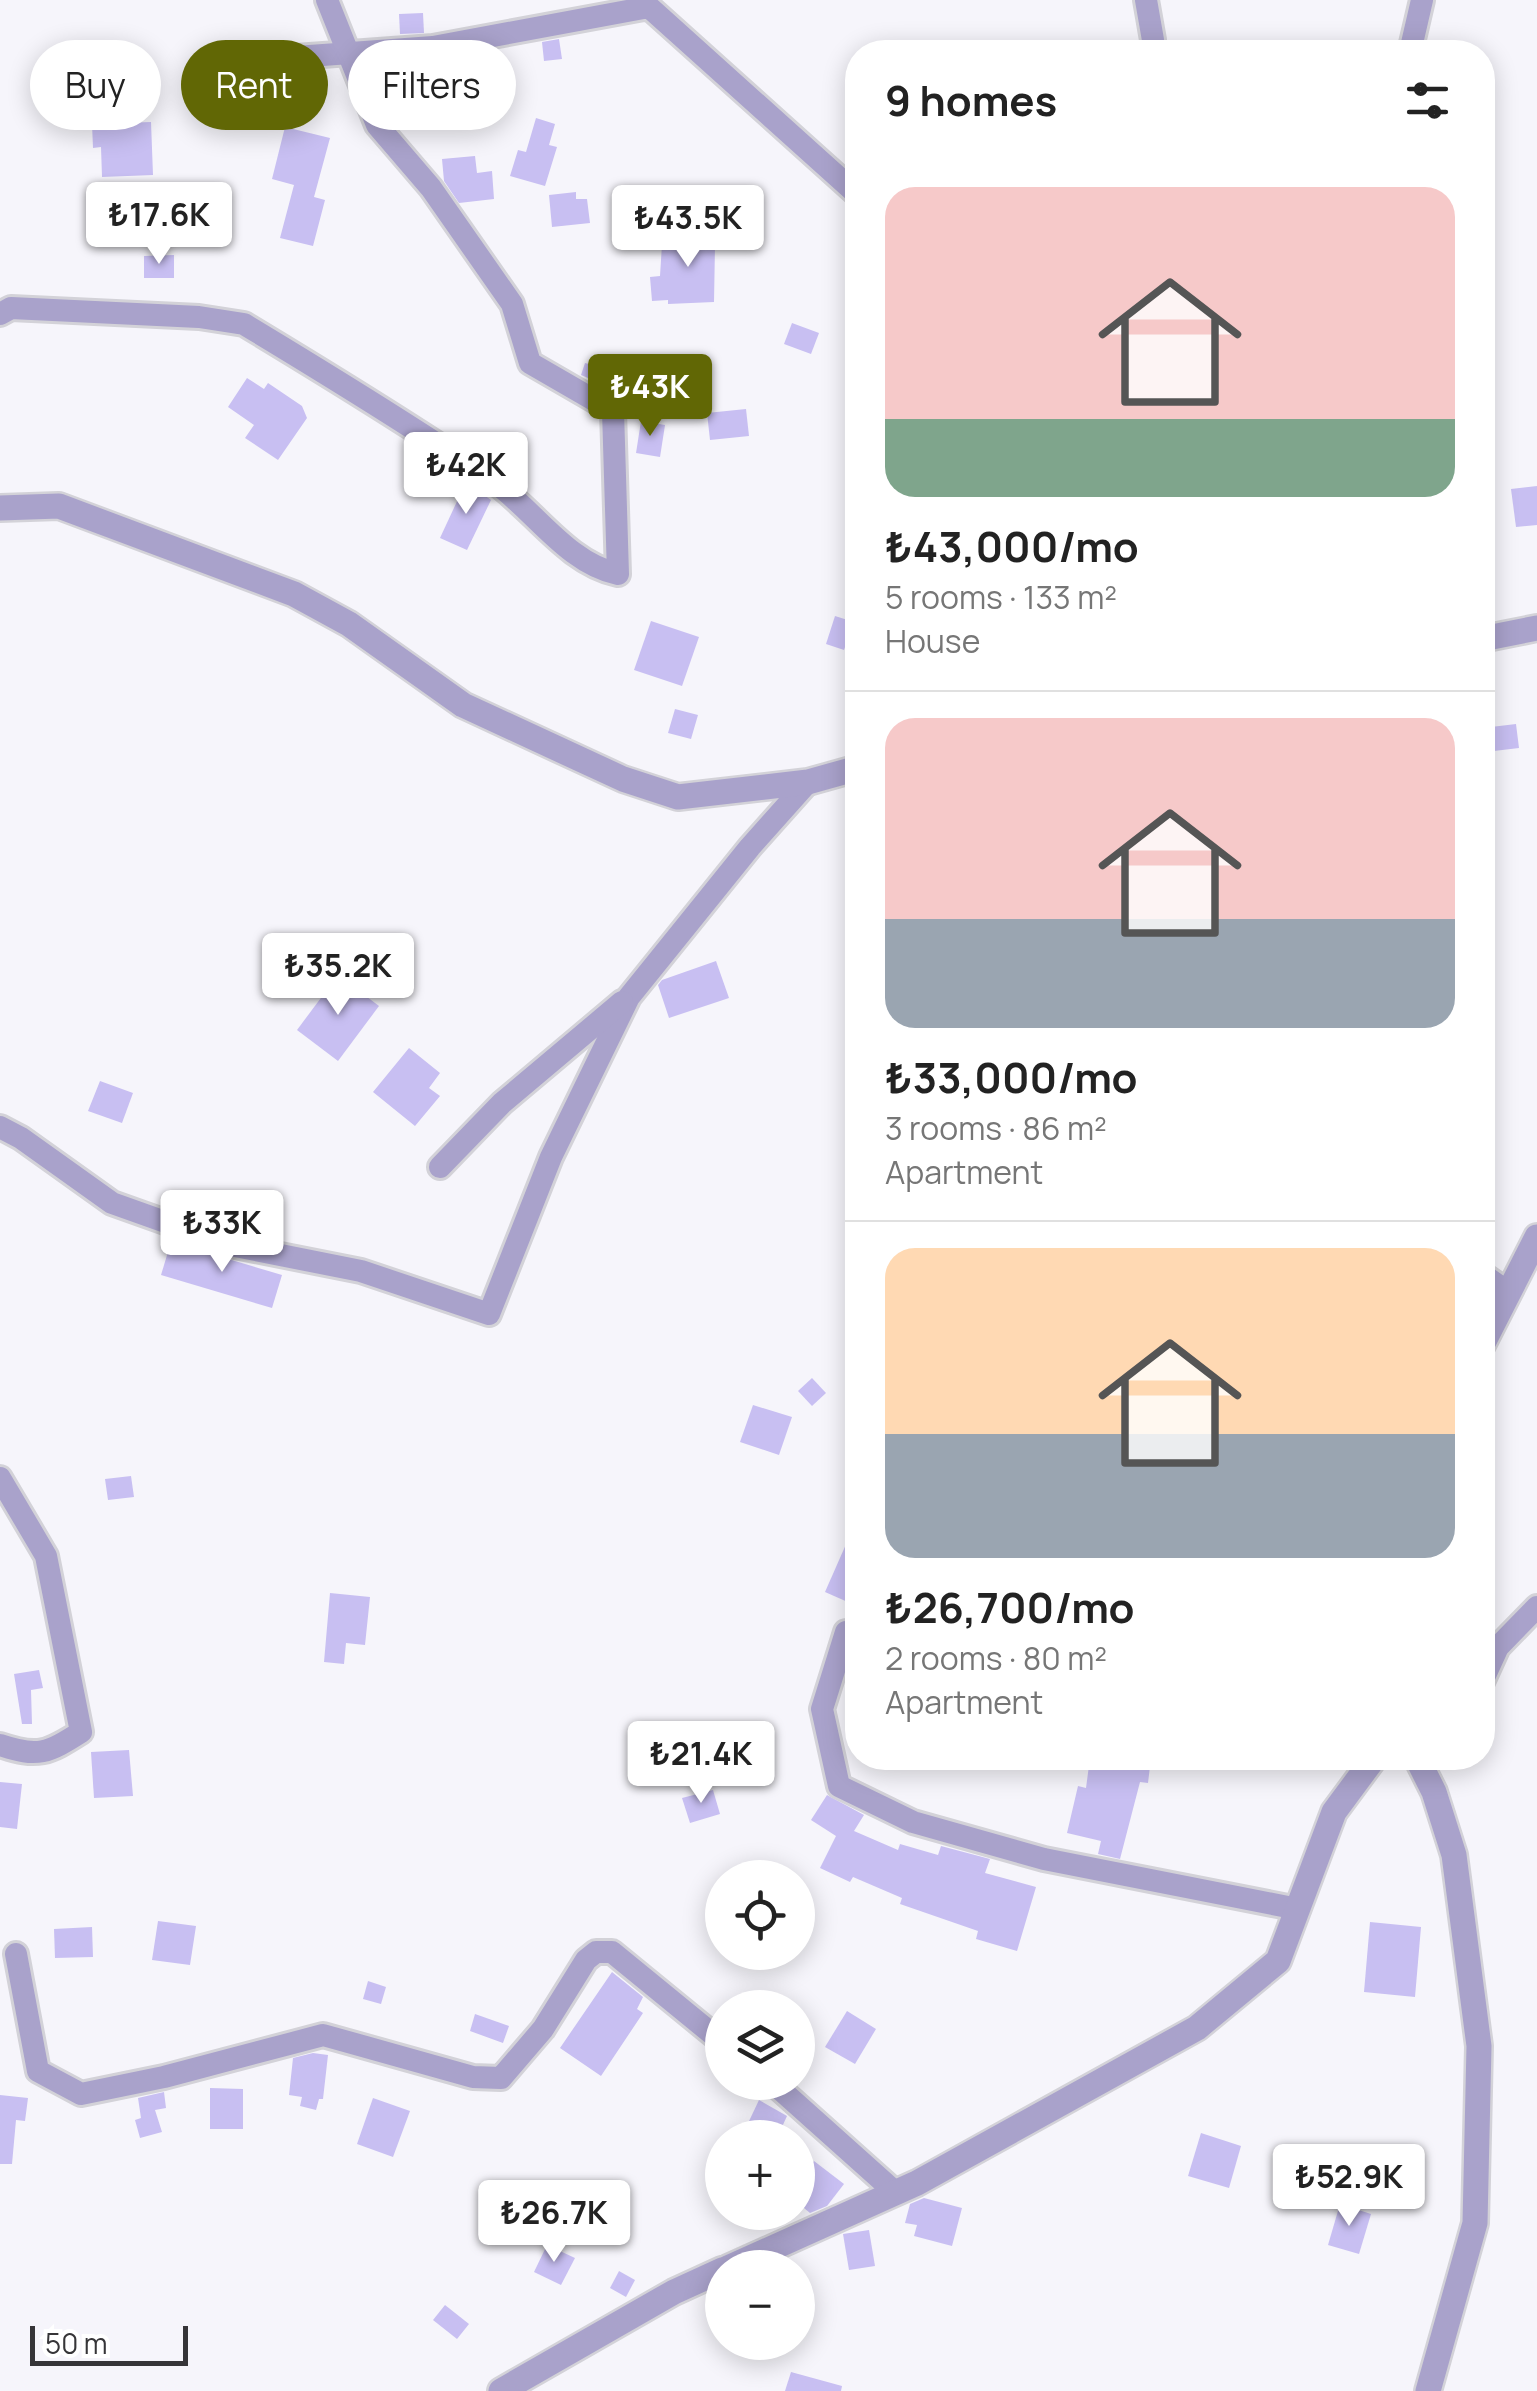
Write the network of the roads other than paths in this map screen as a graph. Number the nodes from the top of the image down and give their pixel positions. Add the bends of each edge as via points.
1 (328, 0) edge
2 (1146, 0) edge
3 (1422, 0) edge
4 (475, 40) edge
5 (1152, 40) dead end
6 (1413, 40) edge
7 (348, 46) edge
8 (382, 130) edge
9 (845, 183) edge
10 (4, 309) edge
11 (0, 508) edge
12 (1537, 628) edge
13 (1495, 636) edge
14 (845, 772) edge
15 (808, 782) junction
16 (629, 997) junction
17 (0, 1127) edge
18 (440, 1167) dead end
19 (1537, 1237) edge
20 (1495, 1283) edge
21 (1508, 1292) junction
22 (1495, 1319) edge
23 (0, 1478) edge
24 (1537, 1607) edge
25 (845, 1635) edge
26 (1495, 1654) edge
27 (0, 1746) edge
28 (1365, 1770) edge
29 (1423, 1770) edge
30 (1298, 1909) junction
31 (16, 1954) dead end
32 (705, 2028) edge
33 (792, 2100) edge
34 (896, 2193) junction
35 (768, 2250) edge
36 (705, 2278) edge
37 (501, 2391) edge
38 (1428, 2391) edge

1 - 7 street
2 - 5 street
3 - 6 street
4 - 9 street via 649,7
8 - 10 street via 512,304 530,363 612,411 618,574 582,559 495,482 244,324
11 - 15 street via 59,506 294,594 349,624 463,705 660,791 678,797
12 - 13 street
14 - 15 street
15 - 16 street
16 - 17 street via 551,1157 489,1314 361,1271 230,1245 112,1202
16 - 18 street via 502,1103
19 - 21 street
20 - 21 street
21 - 22 street
23 - 27 street via 46,1556 81,1732 30,1755
24 - 26 street
25 - 30 street via 822,1709 839,1786 913,1822 1044,1860
28 - 30 street via 1334,1812
29 - 38 street via 1454,1855 1479,2046 1475,2223
30 - 34 street via 1278,1961 1197,2028
31 - 32 street via 38,2071 81,2094 323,2035 474,2077 501,2078 596,1952 612,1952
33 - 34 street
34 - 35 street
36 - 37 street

